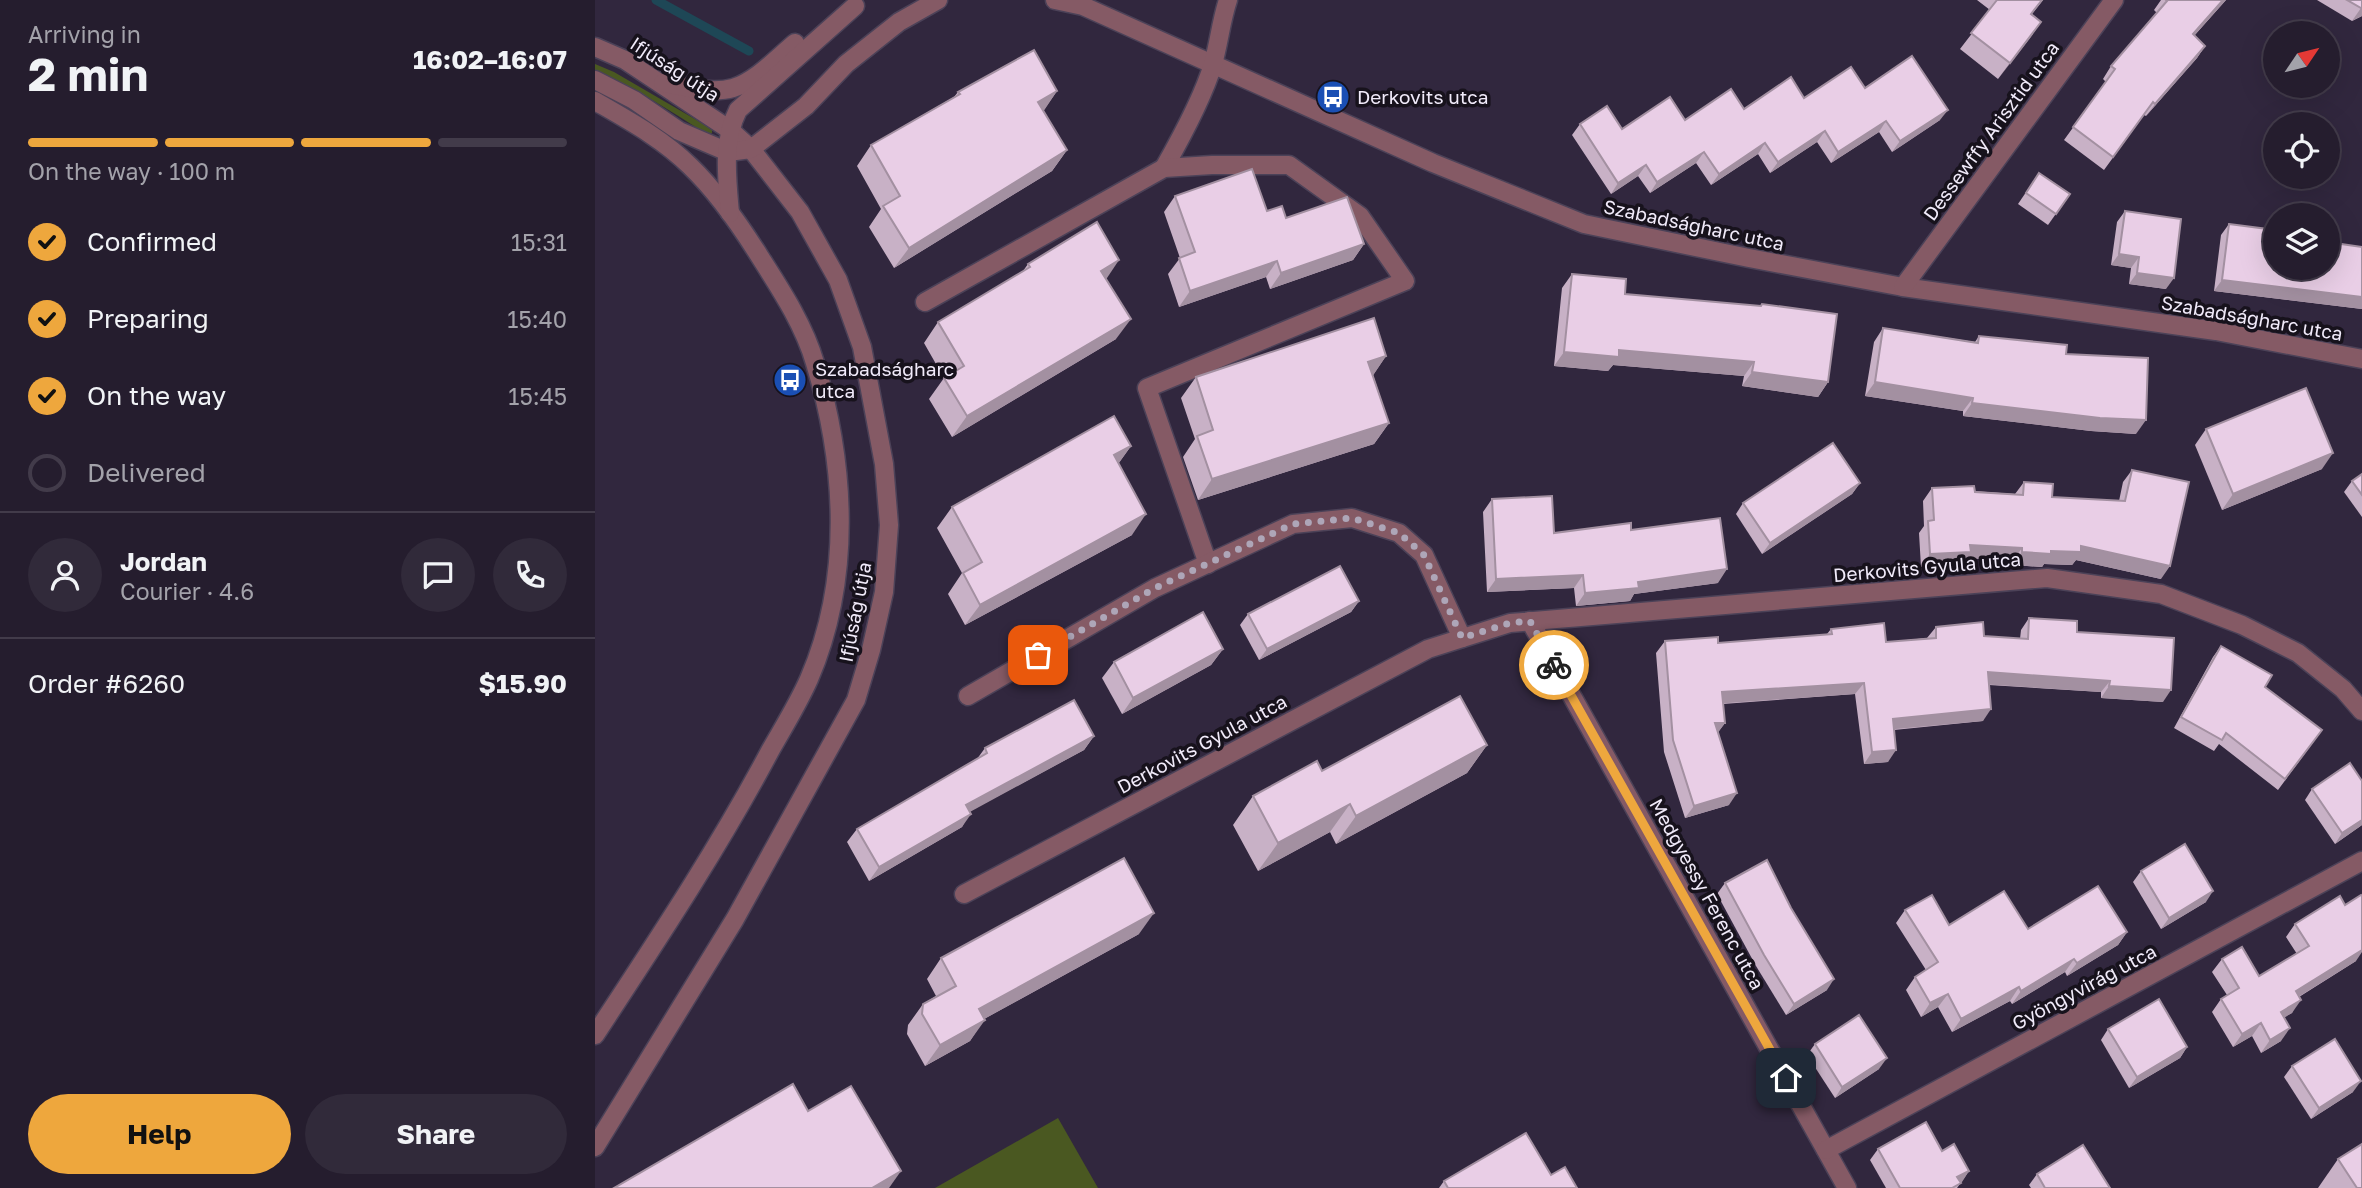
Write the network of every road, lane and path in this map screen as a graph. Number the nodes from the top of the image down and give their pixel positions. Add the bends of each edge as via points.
1 (938, 0) edge
2 (1055, 0) edge
3 (1227, 0) edge
4 (2113, 0) edge
5 (860, 3) edge
6 (595, 47) edge
7 (1213, 64) junction
8 (595, 80) edge
9 (660, 83) junction
10 (595, 102) edge
11 (730, 130) junction
12 (751, 149) junction
13 (728, 152) junction
14 (1164, 168) junction
15 (730, 214) junction
16 (1903, 287) junction
17 (925, 302) dead end
18 (2362, 359) edge
19 (1208, 564) junction
20 (1530, 621) junction
21 (1462, 638) junction
22 (968, 696) dead end
23 (2362, 711) edge
24 (2362, 861) edge
25 (964, 894) dead end
26 (595, 1035) edge
27 (595, 1147) edge
28 (1826, 1150) junction
29 (1847, 1188) edge

1 - 12 street via 899,22 846,64 806,106
2 - 7 street, Szabadságharc utca via 1083,6
3 - 7 street
4 - 16 street, Dessewffy Arisztid utca
5 - 9 street via 825,21 733,88
5 - 11 street via 738,110
6 - 9 street, Ifjúság útja
7 - 14 street
7 - 16 street, Szabadságharc utca via 1433,163 1584,223
8 - 13 street via 679,131
9 - 11 street, Ifjúság útja
10 - 15 street, Ifjúság útja via 638,126 690,165
11 - 12 street, Ifjúság útja
11 - 13 street
12 - 13 street
12 - 27 street, Ifjúság útja via 800,212 838,279 862,347 884,464 889,525 884,592 856,700 734,919
13 - 15 street
14 - 17 street
14 - 19 street via 1289,165 1360,216 1405,281 1147,388
15 - 26 street, Ifjúság útja via 787,300 814,361 833,442 841,509 836,581 827,627 803,692 745,799
16 - 18 street, Szabadságharc utca via 2216,331
19 - 21 street via 1293,524 1352,518 1399,533 1424,555
19 - 22 street via 1155,588
20 - 21 street, Derkovits Gyula utca
20 - 23 street, Derkovits Gyula utca via 2047,578 2161,594 2242,625 2298,653 2343,689
20 - 28 street, Medgyessy Ferenc utca
21 - 25 street, Derkovits Gyula utca via 1428,649
24 - 28 street, Gyöngyvirág utca
28 - 29 street, Medgyessy Ferenc utca

